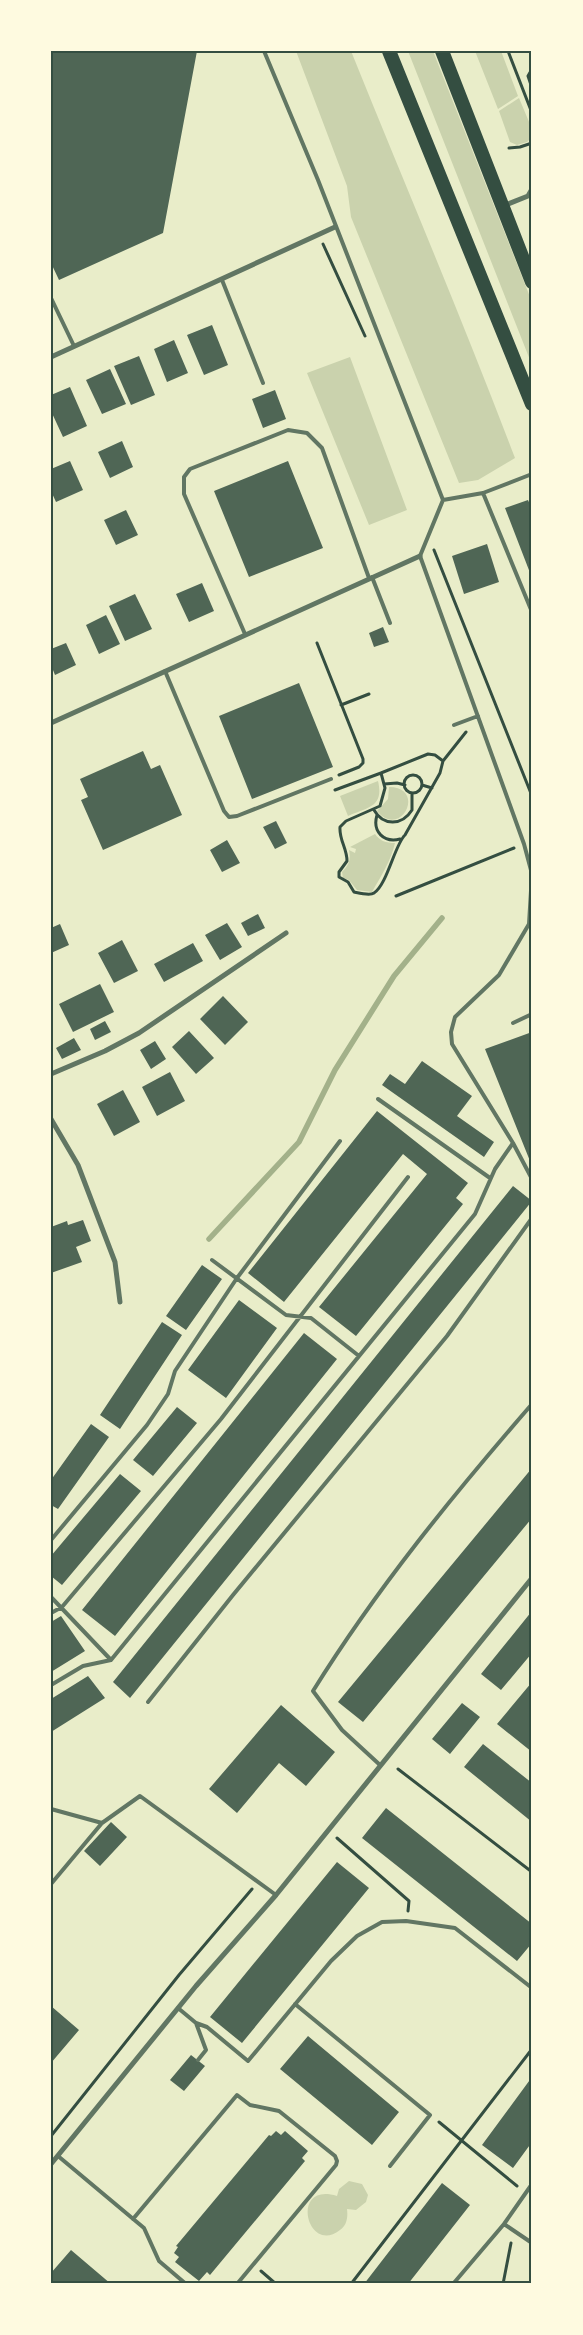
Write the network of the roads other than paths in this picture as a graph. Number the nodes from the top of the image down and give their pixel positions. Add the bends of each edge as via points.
1 (264, 51) edge
2 (389, 51) edge
3 (442, 51) edge
4 (532, 189) edge
5 (530, 197) edge
6 (501, 206) junction
7 (335, 227) junction
8 (222, 280) junction
9 (532, 282) edge
10 (51, 298) edge
11 (74, 346) junction
12 (51, 356) edge
13 (264, 383) dead end
14 (532, 404) edge
15 (532, 474) edge
16 (483, 493) junction
17 (443, 500) junction
18 (420, 556) junction
19 (370, 578) junction
20 (532, 612) edge
21 (390, 622) dead end
22 (245, 634) junction
23 (165, 671) junction
24 (478, 716) junction
25 (51, 723) edge
26 (454, 725) dead end
27 (331, 779) road end
28 (286, 934) dead end
29 (532, 1014) edge
30 (513, 1022) dead end
31 (51, 1074) edge
32 (378, 1099) dead end
33 (51, 1119) edge
34 (340, 1141) dead end
35 (513, 1143) junction
36 (408, 1177) dead end
37 (490, 1178) junction
38 (532, 1179) edge
39 (532, 1218) edge
40 (212, 1260) dead end
41 (237, 1278) junction
42 (120, 1302) dead end
43 (301, 1316) junction
44 (359, 1356) junction
45 (532, 1404) edge
46 (51, 1540) edge
47 (532, 1578) edge
48 (51, 1597) edge
49 (62, 1607) junction
50 (51, 1613) edge
51 (112, 1660) junction
52 (51, 1685) edge
53 (148, 1702) dead end
54 (380, 1765) junction
55 (51, 1809) edge
56 (102, 1823) junction
57 (51, 1884) edge
58 (276, 1895) junction
59 (532, 1988) edge
60 (295, 2004) junction
61 (178, 2008) junction
62 (196, 2023) junction
63 (198, 2060) dead end
64 (58, 2156) junction
65 (51, 2164) edge
66 (390, 2166) dead end
67 (532, 2184) edge
68 (134, 2219) junction
69 (504, 2224) junction
70 (532, 2244) edge
71 (186, 2284) edge
72 (237, 2284) edge
73 (453, 2284) edge

1 - 7 lane
2 - 14 highway
3 - 6 highway
4 - 5 street
5 - 6 street
6 - 9 highway
7 - 8 street
7 - 17 lane
8 - 11 street
8 - 13 lane
10 - 11 lane
11 - 12 street
15 - 16 lane
16 - 17 lane
16 - 20 lane
17 - 18 lane
18 - 19 street
18 - 24 lane
19 - 21 lane
19 - 22 street
19 - 22 lane via 322,448 308,433 288,430 190,469 184,477 184,494
22 - 23 street
23 - 25 street
23 - 27 lane via 224,811 230,817
24 - 26 lane
24 - 35 lane via 532,874 529,924 499,975 462,1008 455,1017 451,1032 452,1044
28 - 31 street via 138,1033
29 - 30 lane
32 - 37 lane
33 - 42 street via 78,1165 115,1262
34 - 41 lane
35 - 37 lane
35 - 38 lane
36 - 43 lane
37 - 44 lane via 474,1214
39 - 53 lane via 447,1336
40 - 41 lane
41 - 43 lane via 286,1315
41 - 46 lane via 175,1371 168,1394 147,1425
43 - 44 lane via 312,1318
43 - 49 lane via 222,1419
44 - 51 lane
45 - 54 lane via 455,1493 349,1634 313,1691 342,1730
47 - 54 street
48 - 49 lane
49 - 50 lane
49 - 51 lane
51 - 52 lane via 83,1666
54 - 58 street
55 - 56 lane
56 - 57 lane
56 - 58 lane via 140,1796
58 - 61 street
59 - 60 lane via 455,1928 382,1922 358,1936 331,1961
60 - 62 lane via 248,2061 207,2026
60 - 66 lane via 430,2115
61 - 62 lane
61 - 64 street
62 - 63 lane via 206,2050
64 - 65 street
64 - 68 lane
67 - 69 lane
68 - 71 lane via 147,2230 159,2260
68 - 72 lane via 237,2095 250,2105 283,2113 334,2156 336,2165
69 - 70 lane
69 - 73 lane

